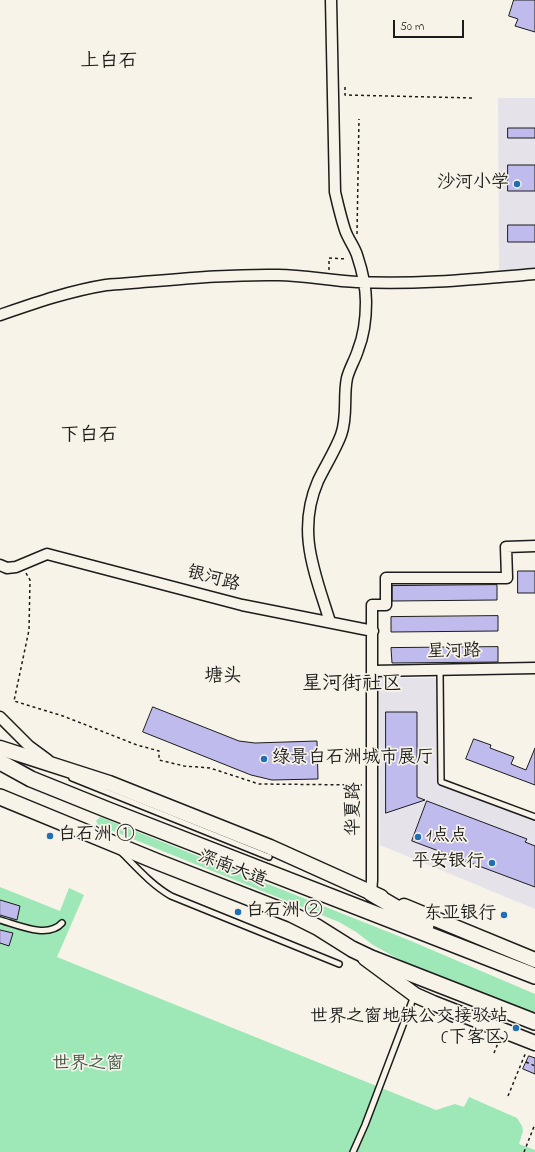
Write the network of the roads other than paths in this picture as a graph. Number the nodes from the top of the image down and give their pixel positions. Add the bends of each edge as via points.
1 (331, 0) edge
2 (535, 274) edge
3 (364, 282) junction
4 (0, 315) edge
5 (535, 546) edge
6 (0, 565) edge
7 (330, 622) junction
8 (373, 631) junction
9 (535, 668) edge
10 (440, 670) junction
11 (373, 671) junction
12 (0, 717) edge
13 (6, 750) edge
14 (0, 762) edge
15 (64, 769) junction
16 (7, 771) edge
17 (0, 797) edge
18 (535, 817) edge
19 (114, 843) junction
20 (270, 857) dead end
21 (371, 893) junction
22 (0, 920) edge
23 (62, 923) dead end
24 (352, 949) junction
25 (491, 958) junction
26 (535, 960) edge
27 (339, 964) dead end
28 (535, 976) edge
29 (414, 995) junction
30 (535, 1022) edge
31 (531, 1048) edge
32 (353, 1152) edge

1 - 3 street via 335,192 339,212 357,254
2 - 3 street via 438,282
3 - 4 street via 254,275 106,285 61,294
3 - 7 street via 364,327 347,380 344,422 341,435 318,482 310,507 307,533 310,558
5 - 8 street, 华夏路 via 506,547 507,578 386,578 386,605 372,605
6 - 7 street, 银河路 via 7,568 16,567 47,554 242,605
7 - 8 street, 银河路
8 - 11 street, 华夏路
9 - 10 street, 星河路
10 - 11 street, 星河路
10 - 18 lane via 441,782
11 - 21 street, 华夏路
12 - 15 street via 29,746
13 - 15 main road
13 - 20 lane
14 - 16 main road, 深南大道
15 - 21 main road via 109,783 270,847
16 - 25 main road, 深南大道
17 - 19 main road, 深南大道
19 - 24 main road, 深南大道 via 291,914
19 - 27 lane via 147,880 171,896
21 - 25 main road via 420,922
21 - 26 main road
22 - 23 lane via 44,930 58,928
24 - 29 main road
24 - 30 main road, 深南大道
25 - 28 main road, 深南大道
29 - 31 main road via 475,1020
29 - 32 lane

